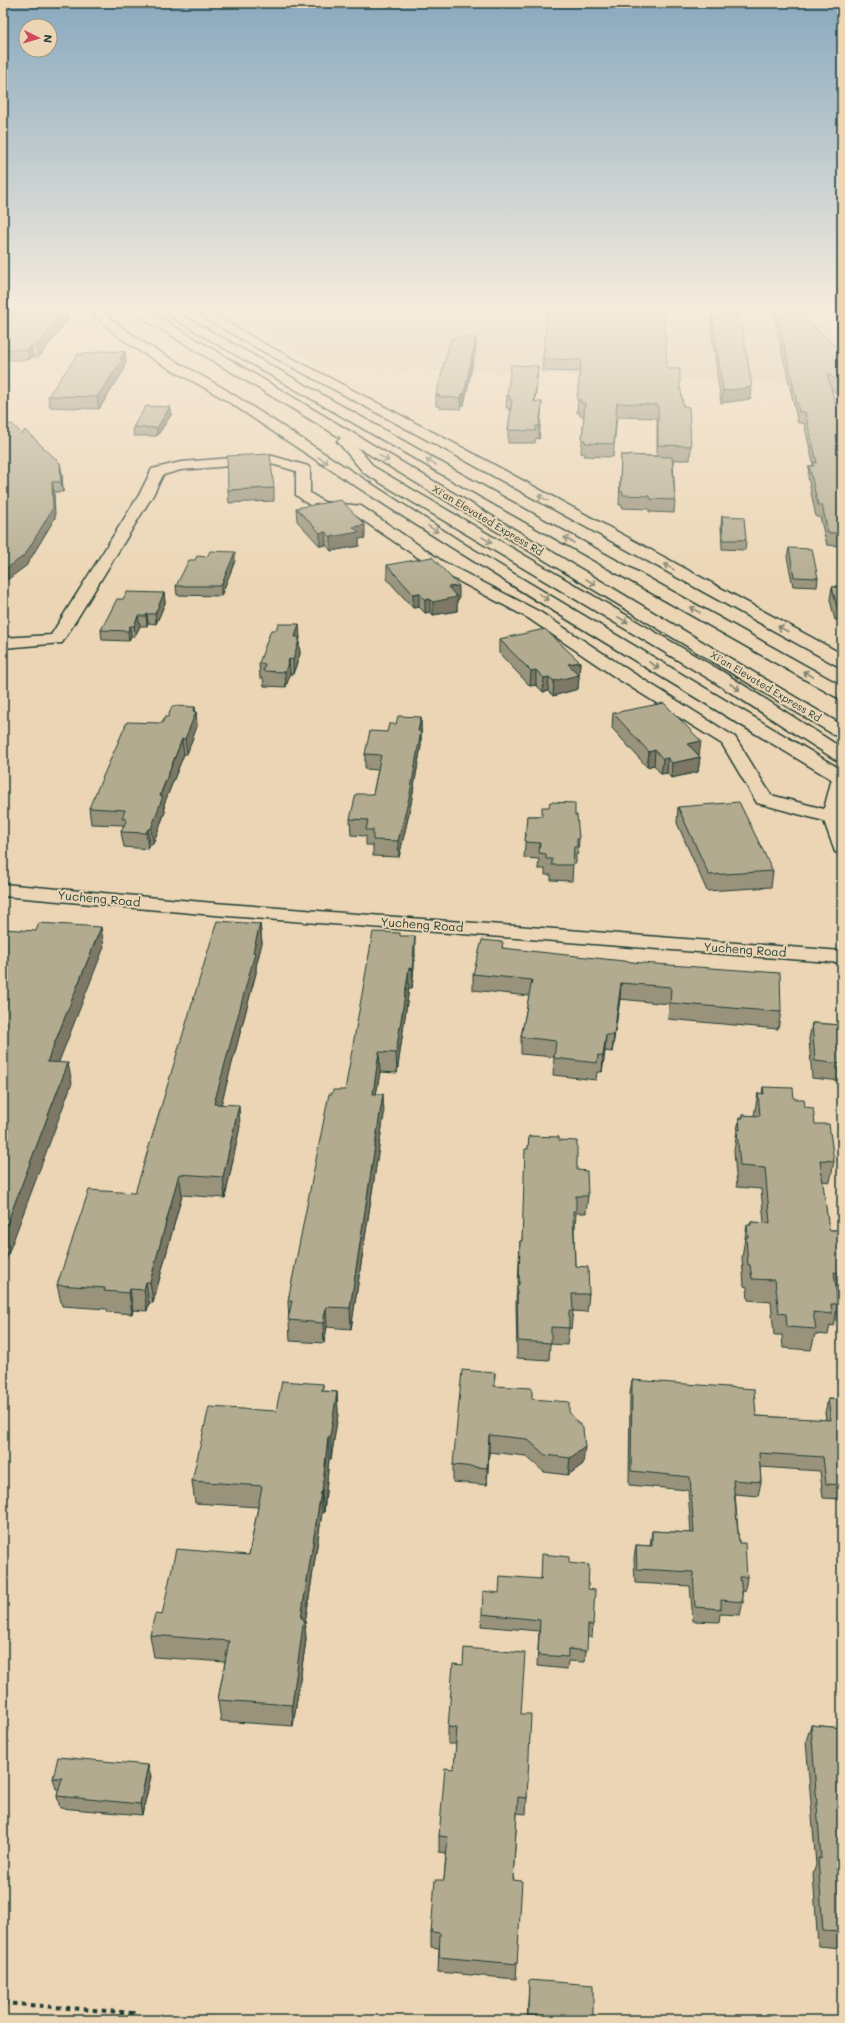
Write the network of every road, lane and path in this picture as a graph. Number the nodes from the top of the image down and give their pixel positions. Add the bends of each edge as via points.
1 (238, 401) edge
2 (289, 401) edge
3 (325, 401) edge
4 (341, 401) edge
5 (364, 401) edge
6 (333, 428) junction
7 (377, 431) junction
8 (453, 475) junction
9 (3, 643) edge
10 (842, 661) edge
11 (842, 679) edge
12 (842, 693) edge
13 (842, 732) edge
14 (842, 756) edge
15 (842, 778) edge
16 (832, 817) junction
17 (842, 848) edge
18 (3, 890) edge
19 (842, 957) edge
20 (3, 2003) edge
21 (132, 2020) edge

1 -> 15 main road via 362,485
2 - 6 main road, Xi'an Elevated Express Rd
3 - 7 main road, Xi'an Elevated Express Rd
4 - 7 main road
10 -> 5 main road
6 -> 13 main road, Xi'an Elevated Express Rd
6 -> 14 main road via 368,470 717,676
8 -> 7 main road, Xi'an Elevated Express Rd
8 - 11 main road via 498,489
12 -> 8 main road, Xi'an Elevated Express Rd
9 - 16 main road via 56,640 146,495 157,472 181,466 270,459 303,469 303,495 320,506 356,509 437,564 534,615 729,741 764,799
15 - 16 main road
16 - 17 main road
18 - 19 main road, Yucheng Road via 214,909
20 - 21 path via 133,2013

